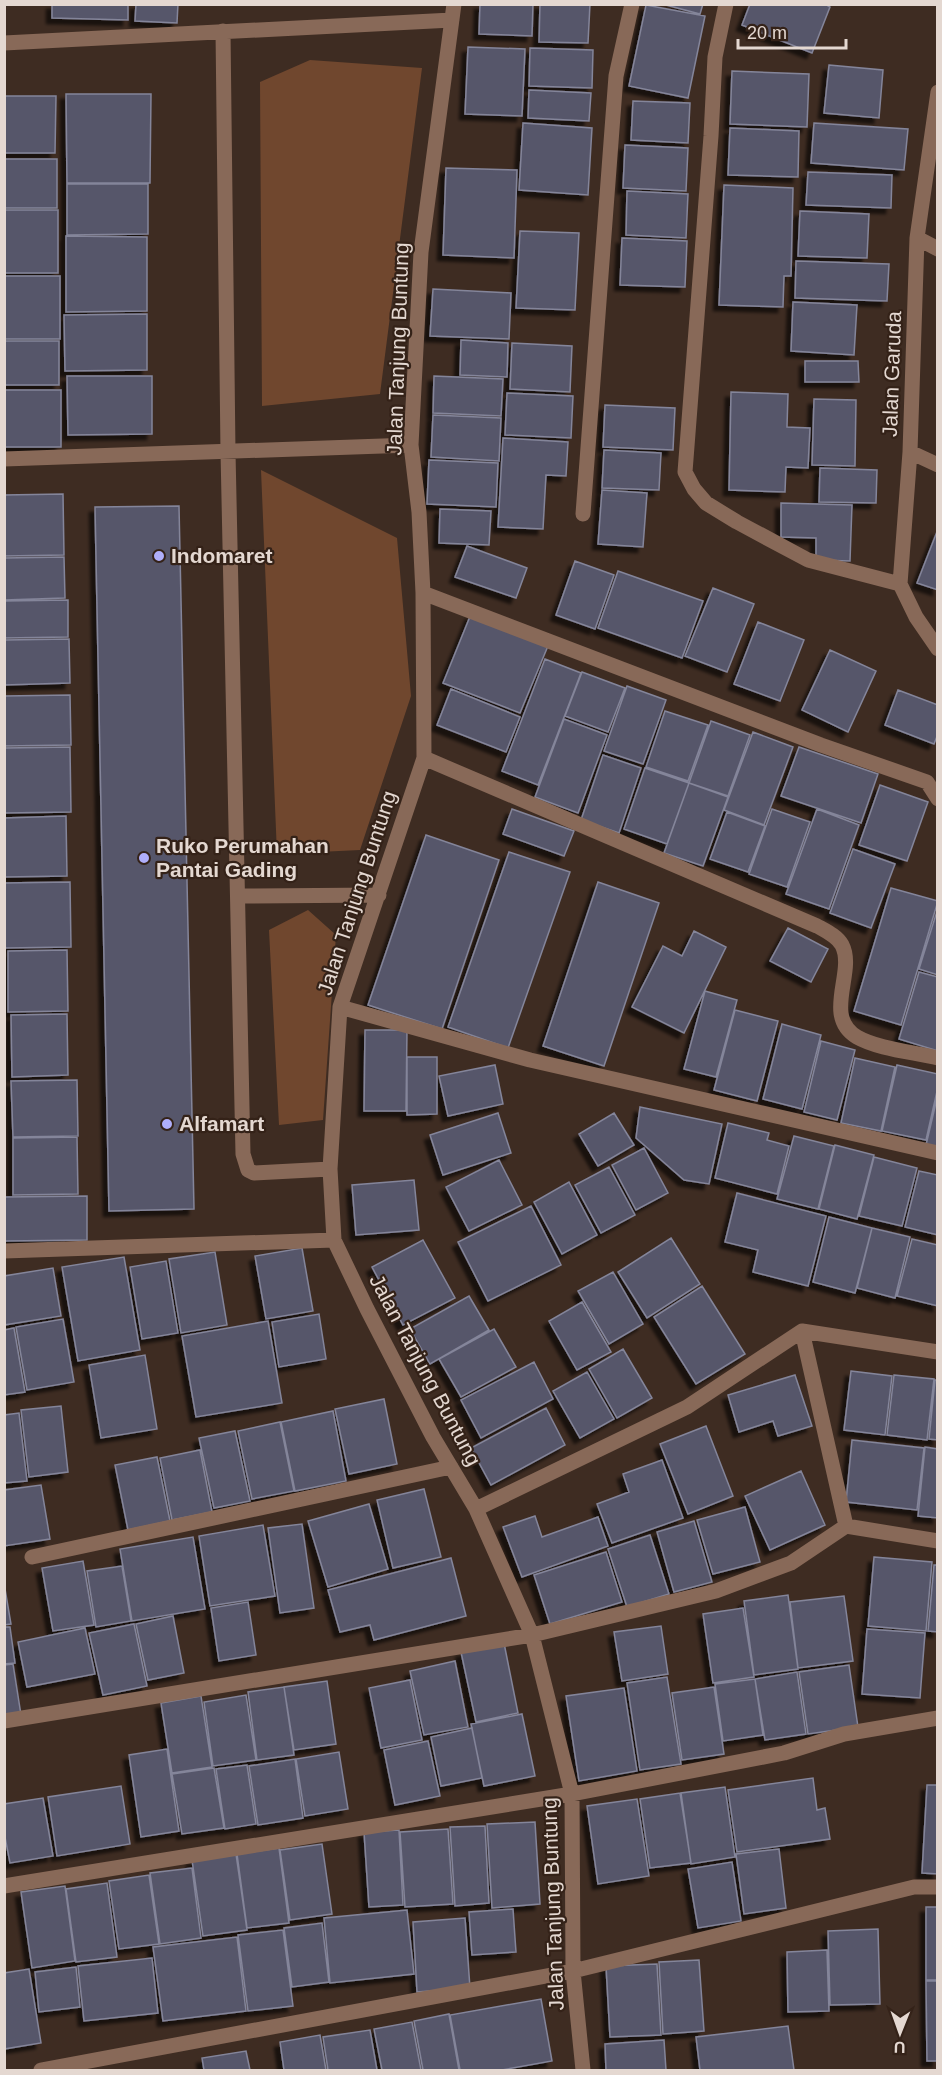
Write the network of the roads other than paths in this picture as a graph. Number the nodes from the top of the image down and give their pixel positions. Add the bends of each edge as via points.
1 (454, 4) edge
2 (632, 4) edge
3 (726, 4) edge
4 (453, 20) junction
5 (223, 31) junction
6 (4, 43) edge
7 (938, 92) edge
8 (917, 238) junction
9 (938, 249) edge
10 (411, 445) junction
11 (228, 452) junction
12 (910, 452) junction
13 (4, 459) edge
14 (938, 465) edge
15 (583, 514) dead end
16 (900, 584) junction
17 (423, 593) junction
18 (938, 649) edge
19 (424, 758) junction
20 (938, 799) edge
21 (380, 895) junction
22 (239, 896) junction
23 (340, 1007) junction
24 (938, 1058) edge
25 (938, 1153) edge
26 (330, 1169) junction
27 (334, 1240) junction
28 (4, 1251) edge
29 (802, 1331) junction
30 (938, 1352) edge
31 (451, 1467) junction
32 (476, 1509) junction
33 (846, 1526) junction
34 (938, 1541) edge
35 (32, 1557) dead end
36 (532, 1635) junction
37 (938, 1718) edge
38 (4, 1721) edge
39 (572, 1794) junction
40 (4, 1886) edge
41 (938, 1887) edge
42 (573, 1971) junction
43 (41, 2070) edge
44 (582, 2070) edge

1 - 4 street, Jalan Tanjung Buntung
2 - 15 street via 616,76
3 - 16 street via 715,57 685,472 706,503 808,560
4 - 5 street
4 - 10 street, Jalan Tanjung Buntung via 421,252
5 - 6 street
5 - 11 street
7 - 8 street, Jalan Garuda
8 - 9 street
8 - 12 street, Jalan Garuda
10 - 11 street
10 - 17 street, Jalan Tanjung Buntung
11 - 13 street
11 - 22 street
12 - 14 street
12 - 16 street, Jalan Garuda
16 - 18 street
17 - 19 street, Jalan Tanjung Buntung
17 - 20 street via 927,782
19 - 21 street, Jalan Tanjung Buntung
19 - 24 street via 817,926 843,946 840,1004 845,1026 868,1042
21 - 22 street
21 - 23 street, Jalan Tanjung Buntung
22 - 26 street via 243,1154 248,1170 254,1173
23 - 25 street via 530,1060
23 - 26 street, Jalan Tanjung Buntung
26 - 27 street, Jalan Tanjung Buntung
27 - 28 street
27 - 31 street, Jalan Tanjung Buntung
29 - 30 street
29 - 32 street via 687,1407
29 - 33 street
31 - 32 street, Jalan Tanjung Buntung
31 - 35 street
32 - 36 street, Jalan Tanjung Buntung
33 - 34 street
33 - 36 street via 790,1563 716,1591
36 - 38 street
36 - 39 street, Jalan Tanjung Buntung
37 - 39 street via 844,1734 784,1752
39 - 40 street
39 - 42 street, Jalan Tanjung Buntung
41 - 42 street via 914,1887
42 - 43 street
42 - 44 street, Jalan Tanjung Buntung

